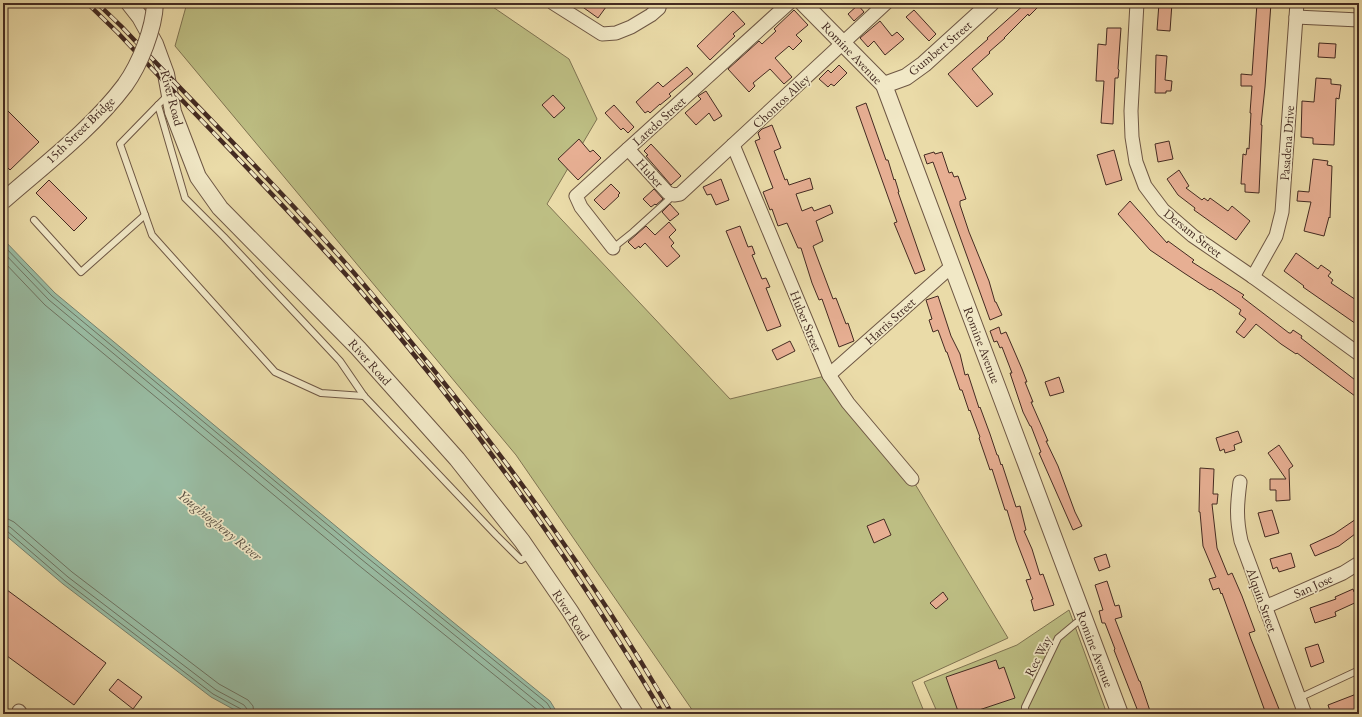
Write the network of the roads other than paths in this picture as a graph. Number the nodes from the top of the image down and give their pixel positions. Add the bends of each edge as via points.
1 (129, 3) edge
2 (154, 3) edge
3 (553, 3) edge
4 (660, 3) edge
5 (788, 3) edge
6 (803, 3) edge
7 (886, 3) edge
8 (991, 3) edge
9 (1137, 3) edge
10 (1297, 3) edge
11 (1296, 17) junction
12 (1359, 20) edge
13 (843, 43) junction
14 (884, 85) junction
15 (170, 93) junction
16 (158, 105) junction
17 (733, 145) junction
18 (628, 149) junction
19 (674, 195) junction
20 (3, 201) edge
21 (145, 215) junction
22 (34, 220) dead end
23 (612, 248) joint
24 (952, 266) junction
25 (1253, 276) junction
26 (1359, 354) edge
27 (829, 375) junction
28 (364, 396) junction
29 (912, 478) dead end
30 (1240, 482) dead end
31 (531, 554) junction
32 (1359, 563) edge
33 (1265, 607) junction
34 (1085, 620) junction
35 (1359, 670) edge
36 (1299, 698) junction
37 (635, 714) edge
38 (1025, 714) edge
39 (1120, 714) edge
40 (1305, 714) edge

1 - 15 street, River Road via 155,44
2 - 20 street, 15th Street Bridge, bridge via 149,34 137,64 125,84 104,110 71,142
3 - 4 street via 602,34 616,33 631,27 651,15 659,8
5 - 18 street, Laredo Street
6 - 13 street, Romine Avenue
7 - 13 street, Chontos Alley
8 - 14 street, Gumbert Street via 924,64 906,77
9 - 25 street, Dersam Street via 1132,137 1136,162 1145,186 1163,210 1193,236
10 - 11 street, Pasadena Drive
11 - 12 street
11 - 25 street, Pasadena Drive via 1282,212 1276,236
13 - 14 street, Romine Avenue
13 - 17 street, Chontos Alley
14 - 24 street, Romine Avenue
15 - 16 lane
15 - 31 street, River Road via 173,112 198,177 220,208 358,348 457,459
16 - 21 lane via 120,144
16 - 28 lane via 185,198 340,361
17 - 19 street, Chontos Alley via 680,194
17 - 27 street, Huber Street
18 - 19 street, Huber via 668,193
18 - 23 street, Laredo Street via 576,196 581,207
19 - 23 lane
21 - 22 lane via 81,272
21 - 28 lane via 152,235 275,372 321,393
24 - 27 street, Harris Street
24 - 34 street, Romine Avenue
25 - 26 street, Dersam Street
27 - 29 street, Huber Street via 848,403
28 - 31 lane via 521,560
30 - 33 street, Alquin Street via 1236,510 1237,525
31 - 37 street, River Road
32 - 33 street, San Jose
33 - 36 street, Alquin Street
34 - 38 lane, Rec Way via 1076,623 1058,638 1025,707
34 - 39 street, Romine Avenue
35 - 36 lane
36 - 40 street, Alquin Street

